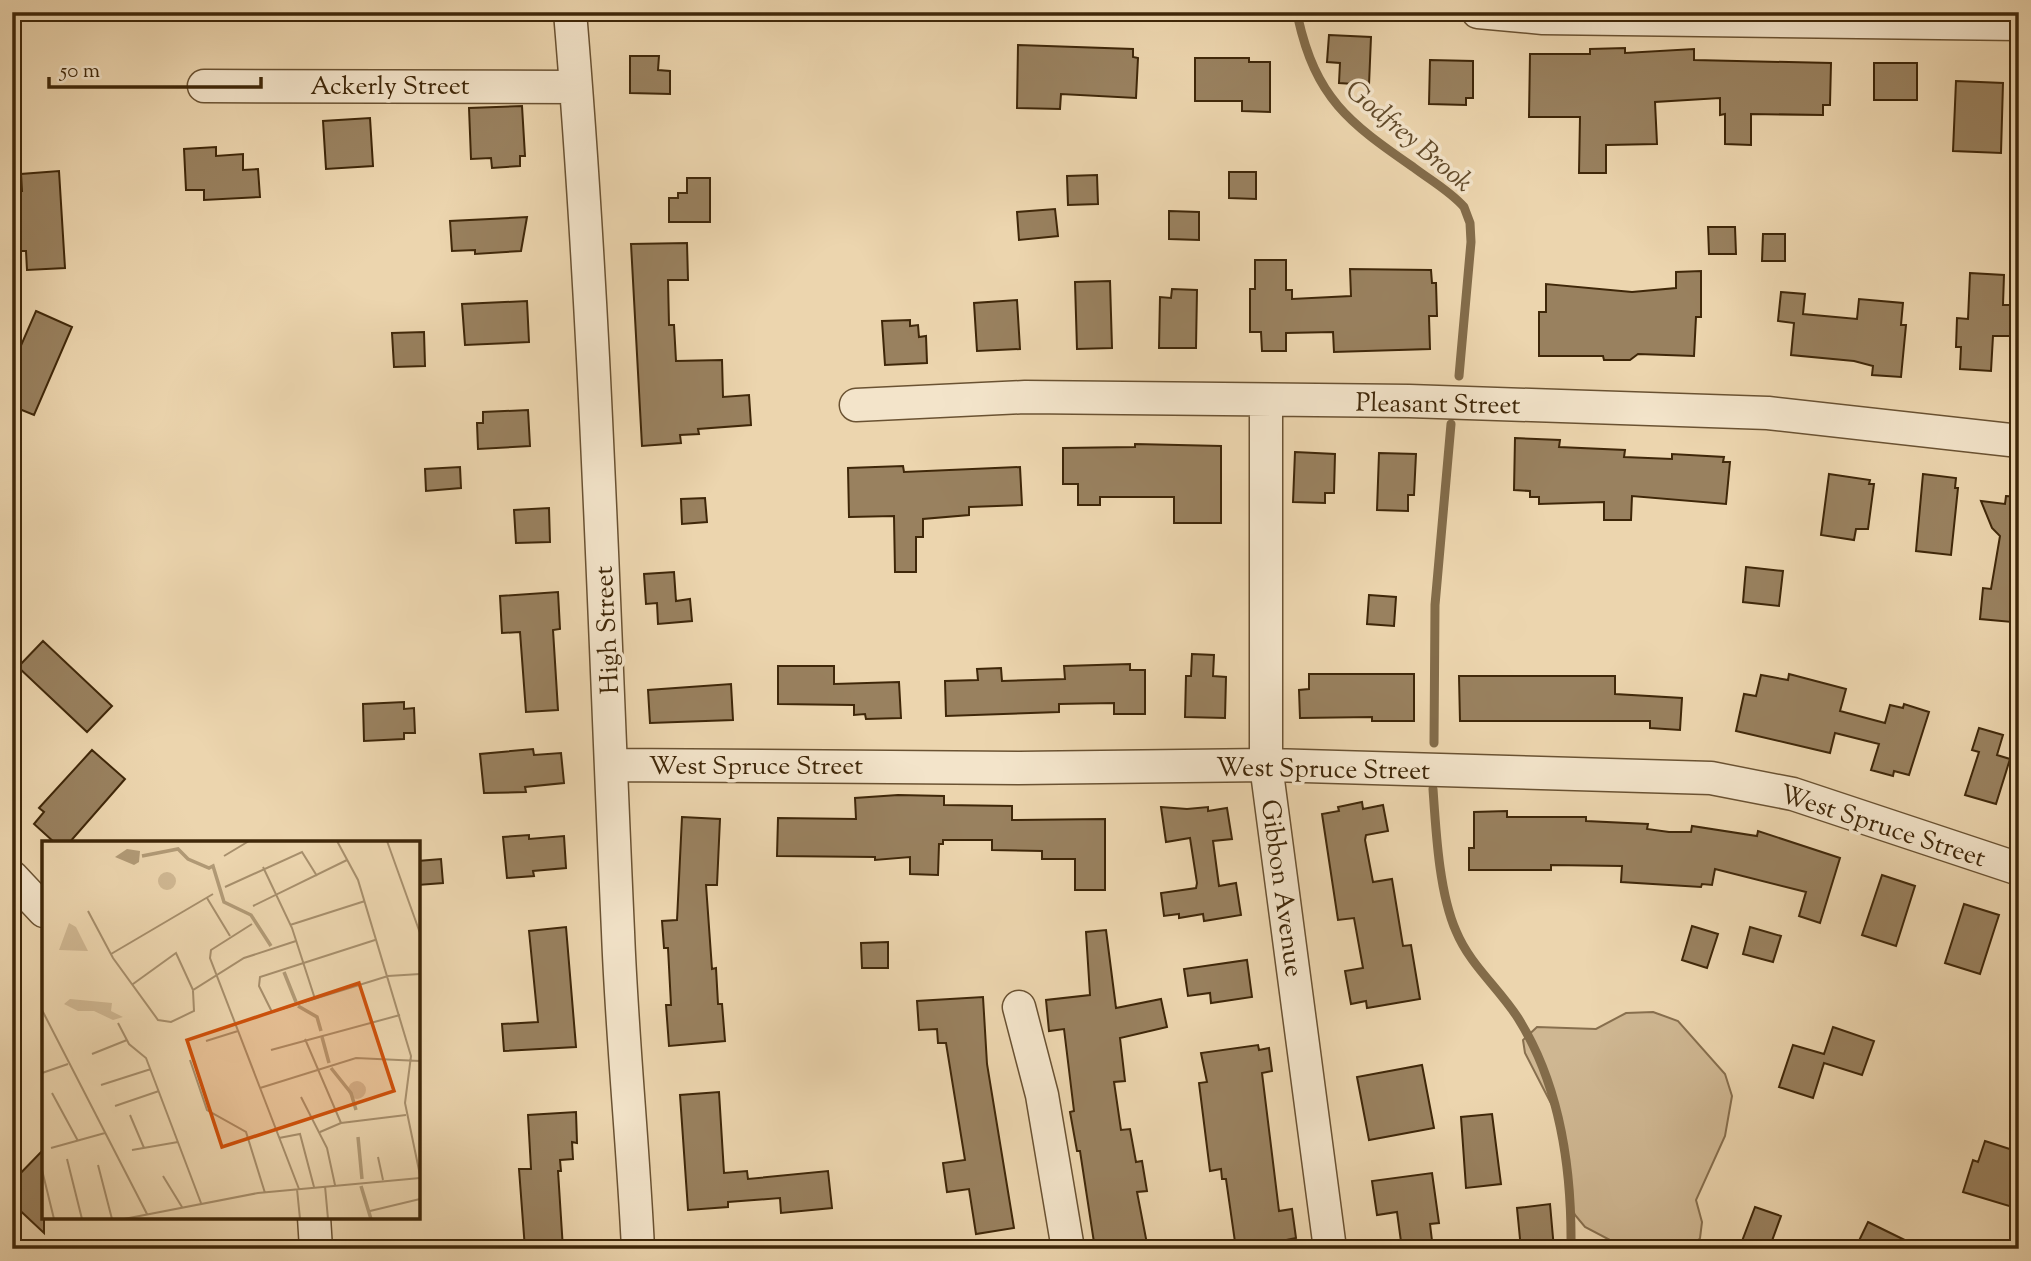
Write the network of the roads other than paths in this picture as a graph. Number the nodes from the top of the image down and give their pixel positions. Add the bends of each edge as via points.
1 (570, 12) edge
2 (1497, 13) edge
3 (2019, 24) edge
4 (204, 86) dead end
5 (576, 87) junction
6 (1266, 400) junction
7 (856, 405) dead end
8 (2019, 441) edge
9 (613, 765) junction
10 (1266, 765) junction
11 (2019, 869) edge
12 (12, 877) edge
13 (42, 909) edge
14 (1019, 1007) dead end
15 (314, 1219) edge
16 (316, 1249) edge
17 (638, 1249) edge
18 (1068, 1249) edge
19 (1330, 1249) edge

1 - 5 street, High Street
2 - 3 street via 1695,21
4 - 5 street, Ackerly Street
5 - 9 street, High Street
6 - 7 street, Pleasant Street via 1025,397
6 - 8 street, Pleasant Street via 1768,413
6 - 10 street, Gibbon Avenue
9 - 10 street, West Spruce Street
9 - 17 street, High Street via 618,934
10 - 11 street, West Spruce Street via 1732,780 1793,794
10 - 19 street, Gibbon Avenue
12 - 13 street
14 - 18 street via 1042,1096
15 - 16 street

